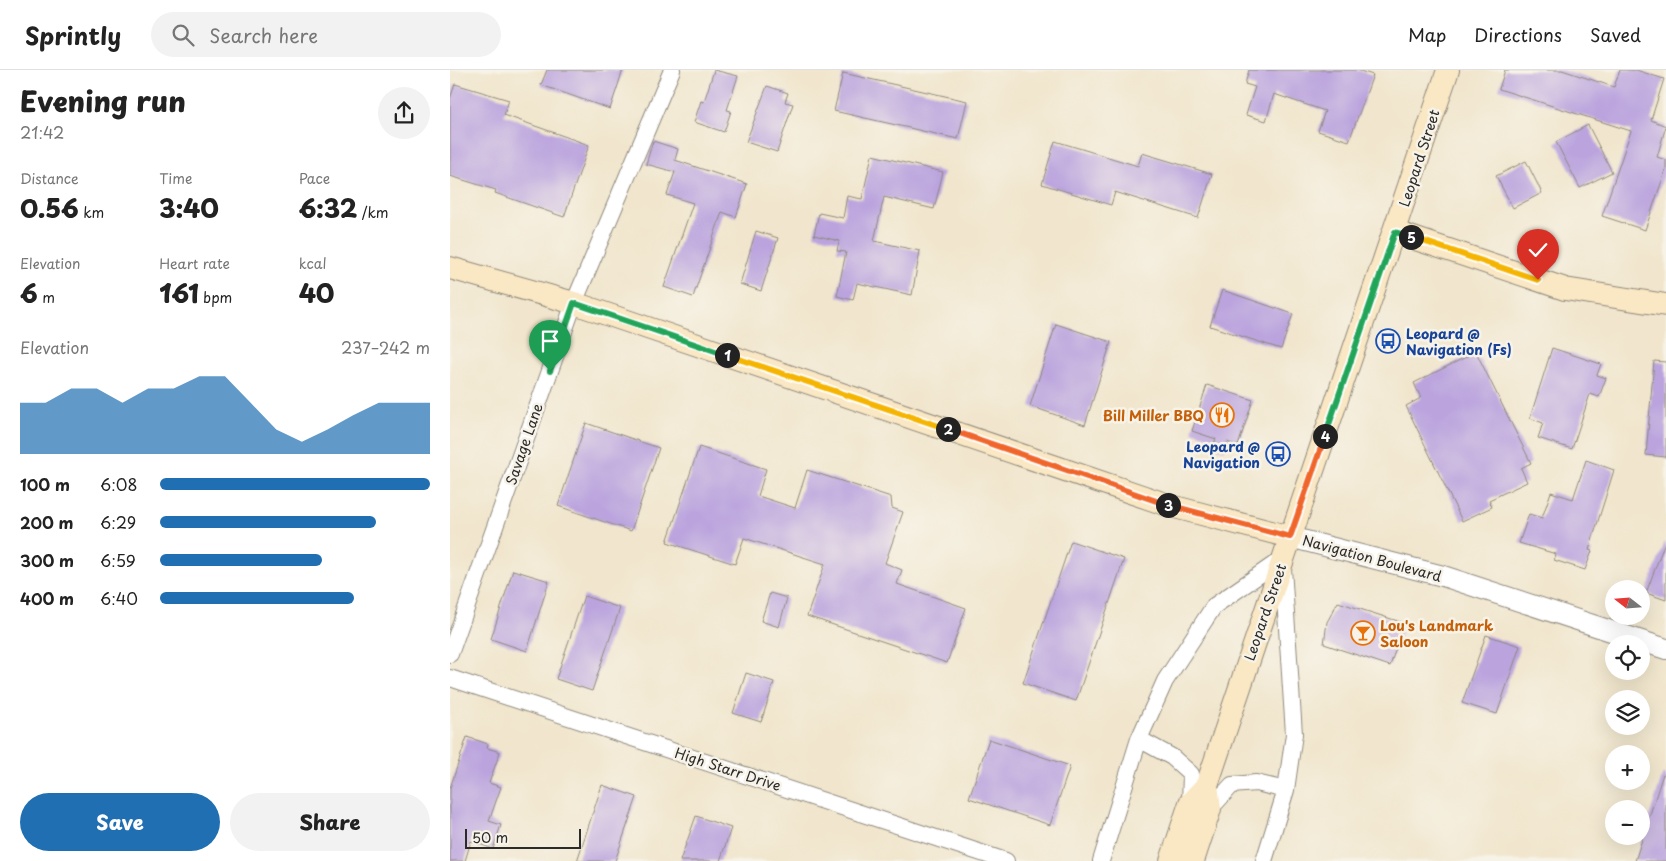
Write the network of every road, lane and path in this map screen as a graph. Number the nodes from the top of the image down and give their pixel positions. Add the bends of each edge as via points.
1 (672, 70) edge
2 (1448, 70) edge
3 (1395, 232) junction
4 (450, 268) edge
5 (574, 303) junction
6 (1666, 305) edge
7 (1290, 537) junction
8 (1282, 559) junction
9 (1666, 649) edge
10 (450, 654) edge
11 (450, 678) edge
12 (1139, 739) junction
13 (1286, 790) junction
14 (1200, 806) junction
15 (1006, 861) edge
16 (1101, 861) edge
17 (1171, 861) edge
18 (1193, 861) edge
19 (1264, 861) edge

1 - 5 street, Savage Lane
2 - 3 main road, Leopard Street
3 - 6 main road via 1565,289
3 - 7 main road, Leopard Street
4 - 5 main road, Navigation Boulevard
5 - 7 main road, Navigation Boulevard via 1171,506
5 - 10 street, Savage Lane
7 - 8 main road, Leopard Street
7 - 9 street, Navigation Boulevard via 1443,576
8 - 12 street via 1214,606 1165,681
8 - 13 street via 1294,734
8 - 14 main road, Leopard Street
11 - 15 street, High Starr Drive
12 - 14 street via 1172,757 1191,774
12 - 16 street
13 - 14 street via 1256,783 1232,785
13 - 19 street
14 - 17 main road, Leopard Street
14 - 18 main road, Leopard Street

